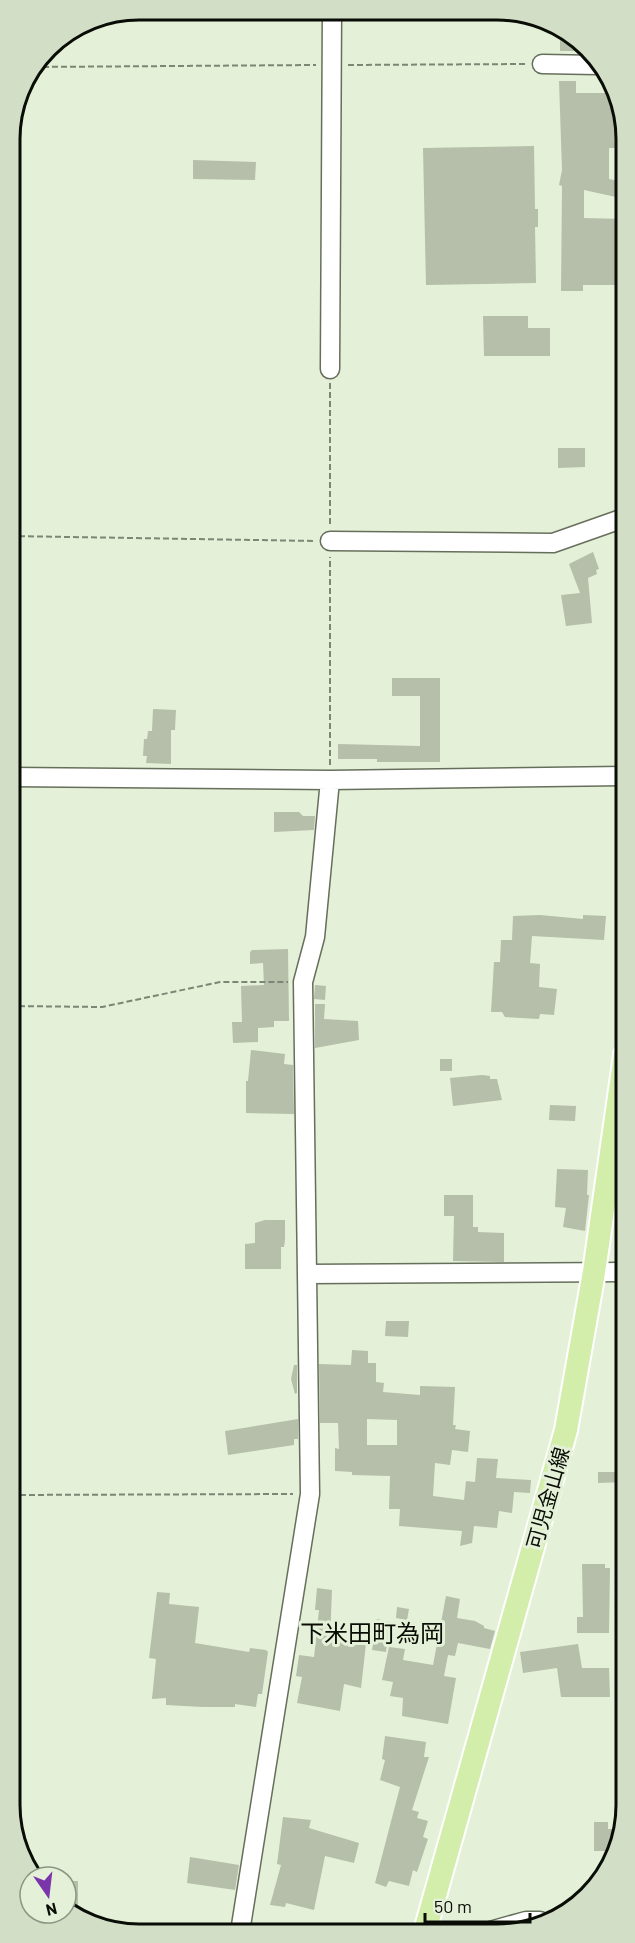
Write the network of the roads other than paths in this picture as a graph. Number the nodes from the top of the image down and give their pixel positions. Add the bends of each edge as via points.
1 (332, 20) edge
2 (542, 64) road end
3 (589, 64) edge
4 (330, 369) road end
5 (616, 521) edge
6 (330, 541) road end
7 (616, 776) edge
8 (20, 777) edge
9 (330, 780) junction
10 (615, 1121) edge
11 (594, 1272) junction
12 (615, 1272) edge
13 (307, 1274) junction
14 (241, 1924) edge
15 (427, 1924) edge

1 - 4 street
2 - 3 street
5 - 6 street via 553,543
7 - 9 street
8 - 9 street
9 - 13 street via 315,937 303,982
10 - 11 main road, 可児金山線
11 - 12 street
11 - 13 street
11 - 15 main road, 可児金山線 via 566,1430
13 - 14 street via 310,1494

